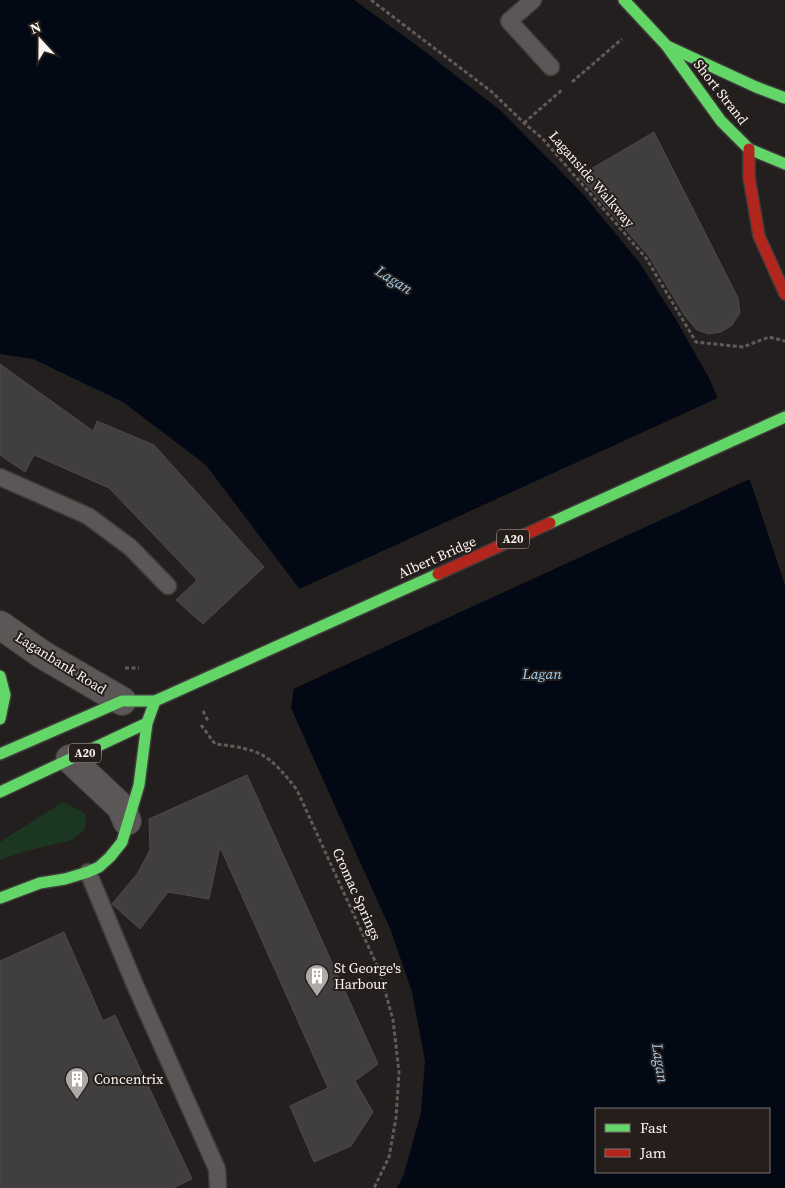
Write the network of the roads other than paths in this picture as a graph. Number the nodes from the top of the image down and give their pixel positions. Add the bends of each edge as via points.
1 (533, 0) edge
2 (624, 0) edge
3 (666, 46) junction
4 (551, 67) dead end
5 (785, 98) edge
6 (749, 149) junction
7 (785, 164) edge
8 (785, 294) edge
9 (785, 417) edge
10 (0, 477) edge
11 (168, 586) dead end
12 (0, 625) edge
13 (0, 676) edge
14 (122, 701) junction
15 (156, 701) junction
16 (0, 719) edge
17 (147, 723) junction
18 (0, 754) edge
19 (70, 760) junction
20 (0, 792) edge
21 (127, 821) junction
22 (88, 872) junction
23 (0, 898) edge
24 (218, 1188) edge

1 - 4 lane via 509,21
2 - 3 main road, Short Strand
3 - 5 main road, Short Strand
3 - 6 main road, Short Strand via 721,121
6 - 7 main road, Short Strand
6 - 8 main road via 749,177 759,236
9 - 15 main road, Albert Bridge / A20
10 - 11 lane via 88,516 130,547
12 - 14 street, Laganbank Road via 43,655
13 - 16 main road via 5,695
14 - 15 main road, A20
14 - 18 main road, A20
15 - 17 main road
17 - 19 main road, A20
17 - 21 main road via 139,785
19 - 20 main road, A20
19 - 21 street via 121,808
21 - 22 main road via 122,842 99,868
22 - 23 main road via 40,883
22 - 24 lane via 217,1169

